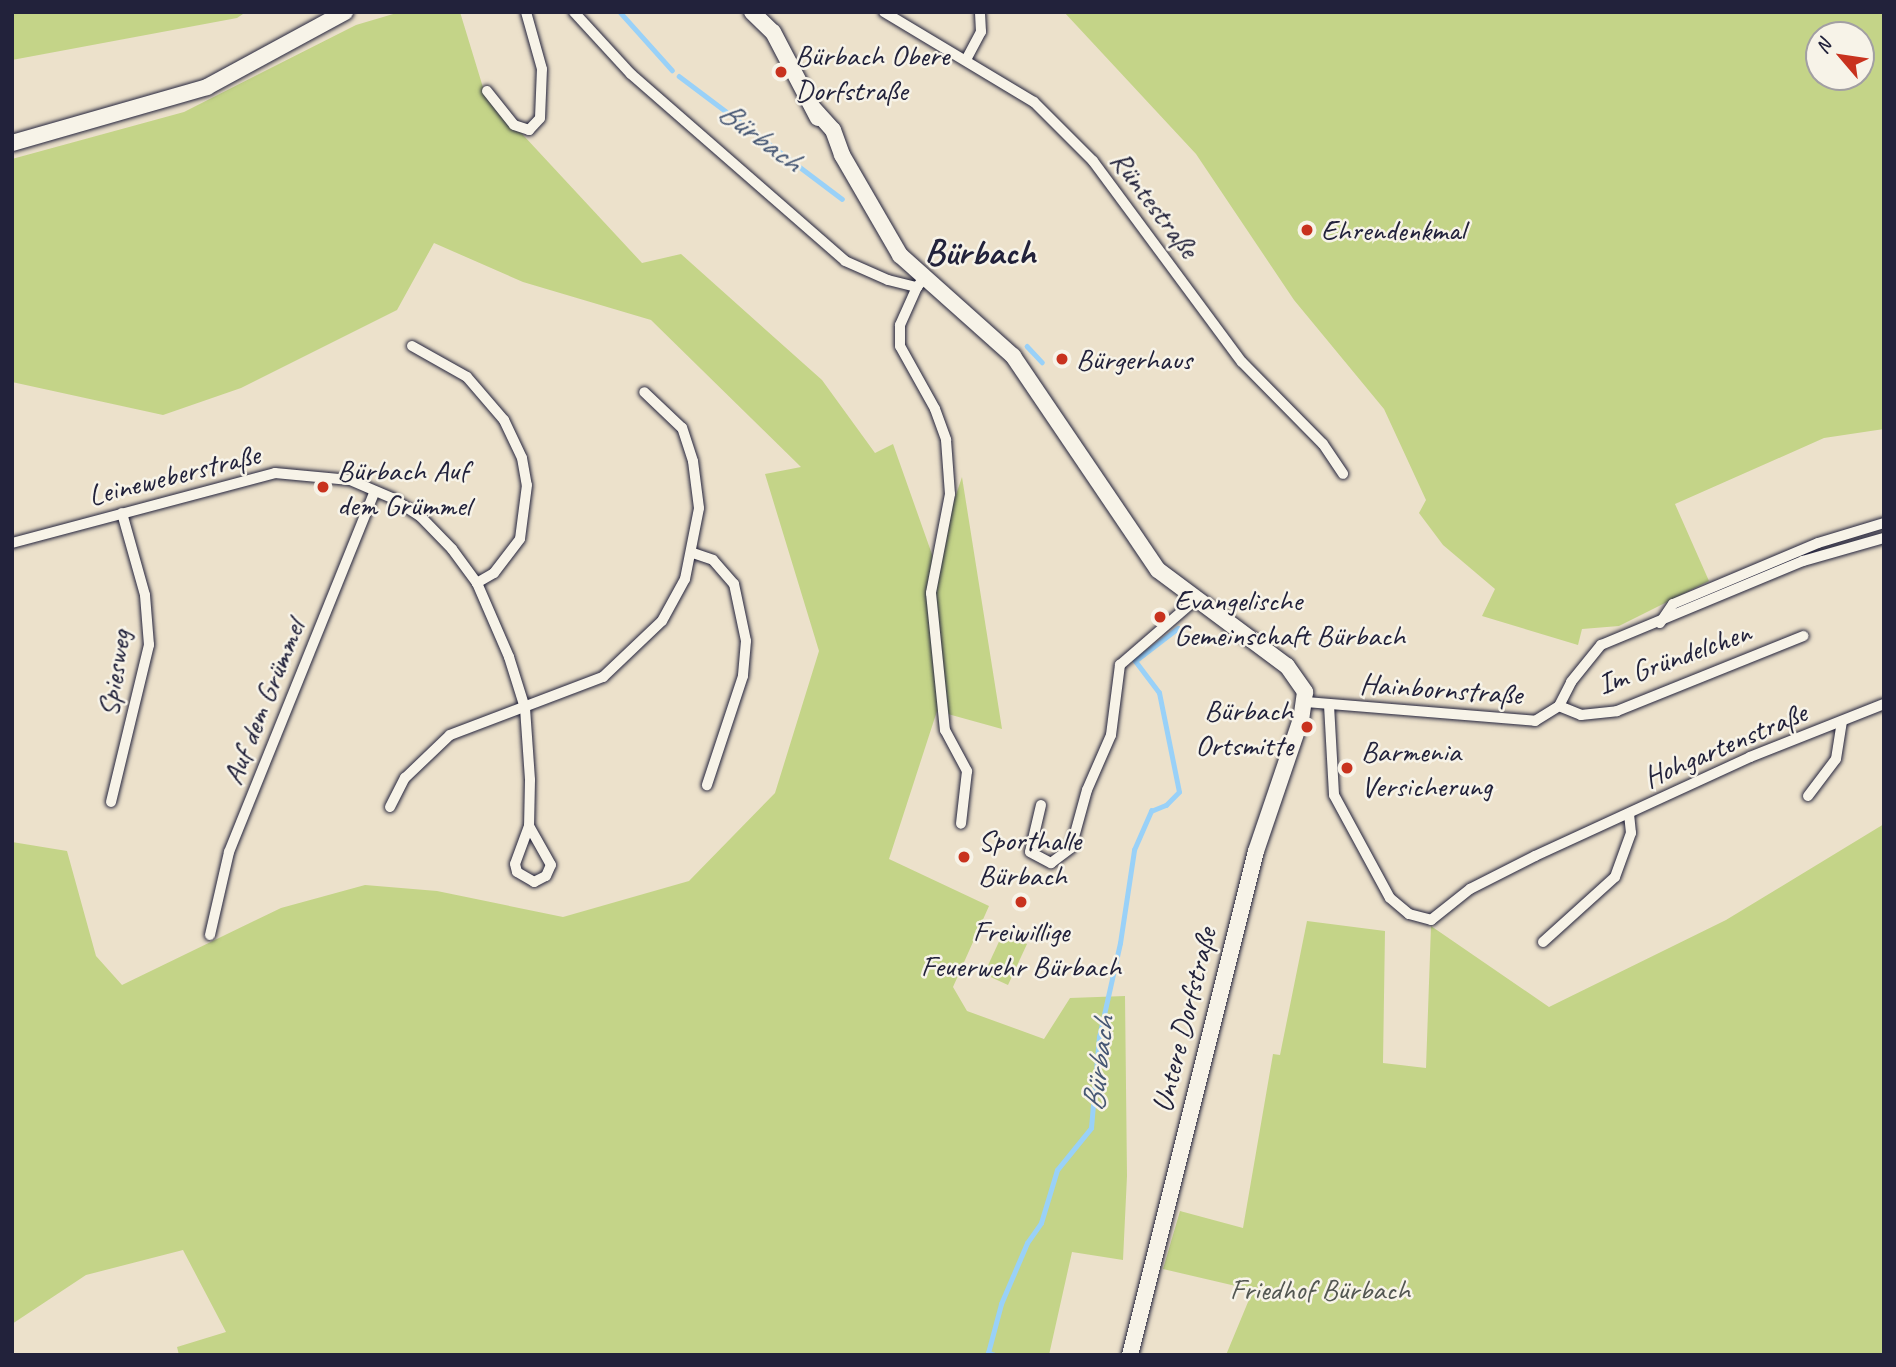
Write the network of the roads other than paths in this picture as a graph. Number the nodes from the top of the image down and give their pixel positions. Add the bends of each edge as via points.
1 (345, 12) edge
2 (526, 12) edge
3 (574, 12) edge
4 (884, 12) edge
5 (981, 12) edge
6 (754, 14) edge
7 (967, 58) junction
8 (487, 91) dead end
9 (12, 143) edge
10 (918, 278) junction
11 (412, 346) dead end
12 (644, 392) dead end
13 (1343, 474) dead end
14 (375, 491) junction
15 (122, 513) junction
16 (1884, 523) edge
17 (1884, 538) edge
18 (13, 540) edge
19 (693, 553) junction
20 (477, 583) junction
21 (1195, 600) junction
22 (1659, 624) junction
23 (1804, 636) dead end
24 (1306, 702) junction
25 (1884, 704) edge
26 (1329, 705) junction
27 (1559, 706) junction
28 (524, 708) junction
29 (1842, 722) junction
30 (707, 785) dead end
31 (1808, 796) dead end
32 (111, 802) dead end
33 (1041, 805) dead end
34 (390, 807) dead end
35 (1629, 814) junction
36 (961, 824) dead end
37 (529, 826) junction
38 (210, 935) dead end
39 (1543, 942) dead end
40 (1130, 1355) edge

1 - 9 street via 206,87
2 - 8 street via 542,69 540,118 529,130 514,125
3 - 10 street via 631,74 845,261
4 - 7 street, Rüntestraße
5 - 7 street via 981,32
6 - 10 street via 773,32 814,108 833,130 885,233
7 - 13 street, Rüntestraße via 1034,102 1093,161 1242,362 1323,444
10 - 21 street via 1034,381 1158,570
10 - 36 street via 900,325 900,346 946,439 950,494 932,593 945,730 967,771
11 - 20 street via 467,377 504,420 522,458 527,485 520,539 494,573
12 - 19 street via 682,428 688,442 699,508
14 - 15 street, Leineweberstraße via 350,480 275,473
14 - 20 street, Leineweberstraße via 421,517
14 - 38 street, Auf dem Grümmel via 229,852
15 - 18 street, Leineweberstraße
15 - 32 street, Spiesweg via 145,595 149,645
16 - 22 street, Hainbornstraße via 1818,543 1673,604
17 - 22 street, Hainbornstraße via 1803,561
19 - 28 street via 662,621 618,666 582,688
19 - 30 street via 713,560 734,584 746,641 743,676
20 - 28 street, Leineweberstraße via 509,657
21 - 24 street via 1287,666 1301,682
21 - 33 street via 1120,665 1111,735 1087,790 1071,848 1051,863 1030,852
22 - 27 street, Hainbornstraße via 1601,645 1571,682
23 - 27 street, Im Gründelchen via 1618,710 1581,715
24 - 26 street, Hainbornstraße
24 - 40 street, Untere Dorfstraße via 1256,851
25 - 29 street, Hohgartenstraße
26 - 27 street, Hainbornstraße via 1535,720
26 - 35 street, Hohgartenstraße via 1334,795 1390,898 1409,914 1431,920 1470,889
28 - 34 street via 494,715 450,735 405,778
28 - 37 street, Leineweberstraße
29 - 31 street, Hohgartenstraße via 1836,759
29 - 35 street, Hohgartenstraße via 1749,757
35 - 39 street, Hohgartenstraße via 1631,833 1615,877
37 - 37 street, Leineweberstraße via 514,864 517,872 534,882 545,876 551,865

